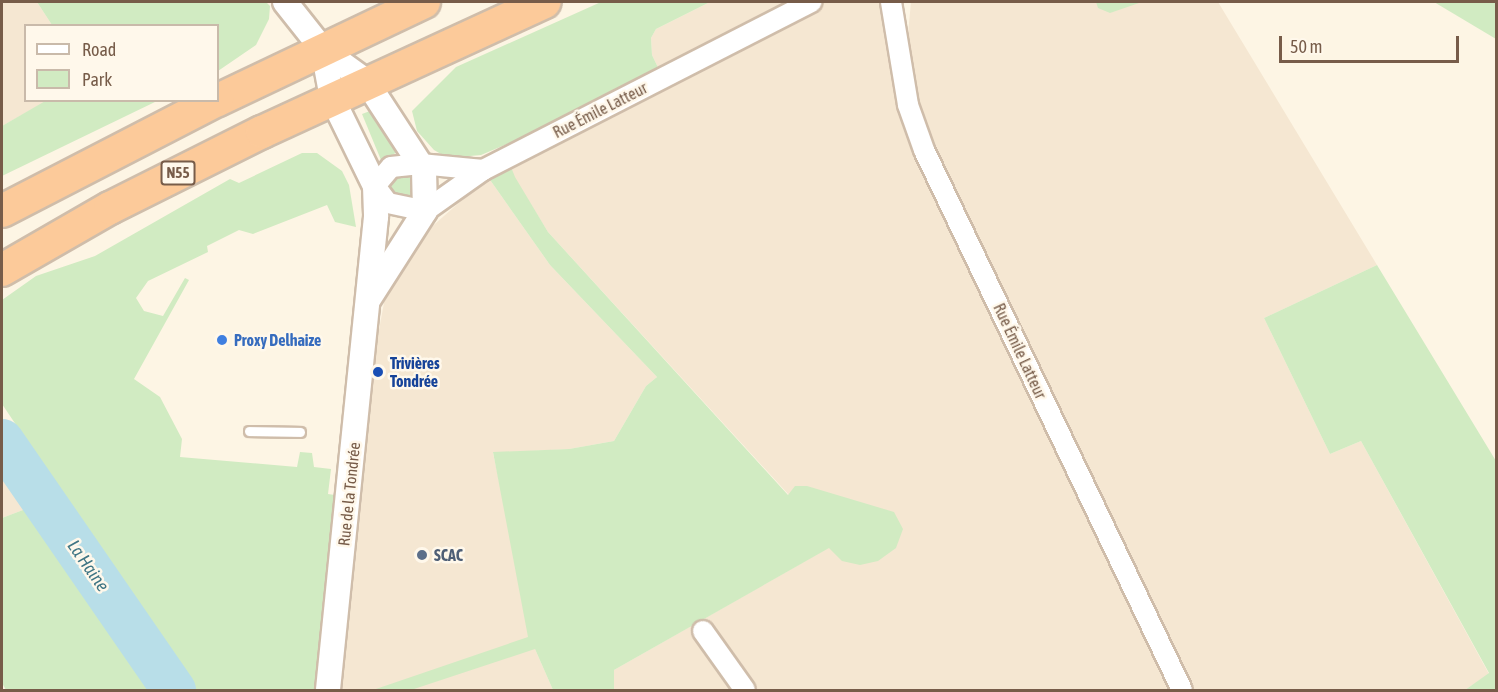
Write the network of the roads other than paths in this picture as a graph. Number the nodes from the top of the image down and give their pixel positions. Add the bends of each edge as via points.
1 (285, 2) edge
2 (424, 2) edge
3 (544, 2) edge
4 (812, 2) edge
5 (891, 2) edge
6 (323, 50) junction
7 (366, 81) junction
8 (332, 98) junction
9 (219, 99) edge
10 (213, 102) edge
11 (420, 164) junction
12 (483, 170) junction
13 (375, 186) junction
14 (2, 211) edge
15 (425, 211) junction
16 (2, 270) edge
17 (370, 297) junction
18 (249, 431) dead end
19 (300, 432) dead end
20 (703, 631) dead end
21 (328, 690) edge
22 (745, 690) edge
23 (1182, 690) edge

1 - 6 street
2 - 6 highway
3 - 7 highway, N55
4 - 12 street, Rue Émile Latteur
5 - 23 street, Rue Émile Latteur via 908,105 924,150
6 - 7 street
6 - 8 street, Rue de la Tondrée
6 - 9 highway
7 - 8 highway, N55
7 - 11 street
8 - 13 street, Rue de la Tondrée
8 - 16 highway, N55 via 110,208
10 - 14 highway
11 - 12 street
11 - 13 street via 391,167
11 - 15 street via 426,187
12 - 15 street, Rue Émile Latteur
13 - 15 street via 388,203
13 - 17 street, Rue de la Tondrée
15 - 17 street, Rue de la Tondrée
17 - 21 street, Rue de la Tondrée
18 - 19 lane
20 - 22 street

